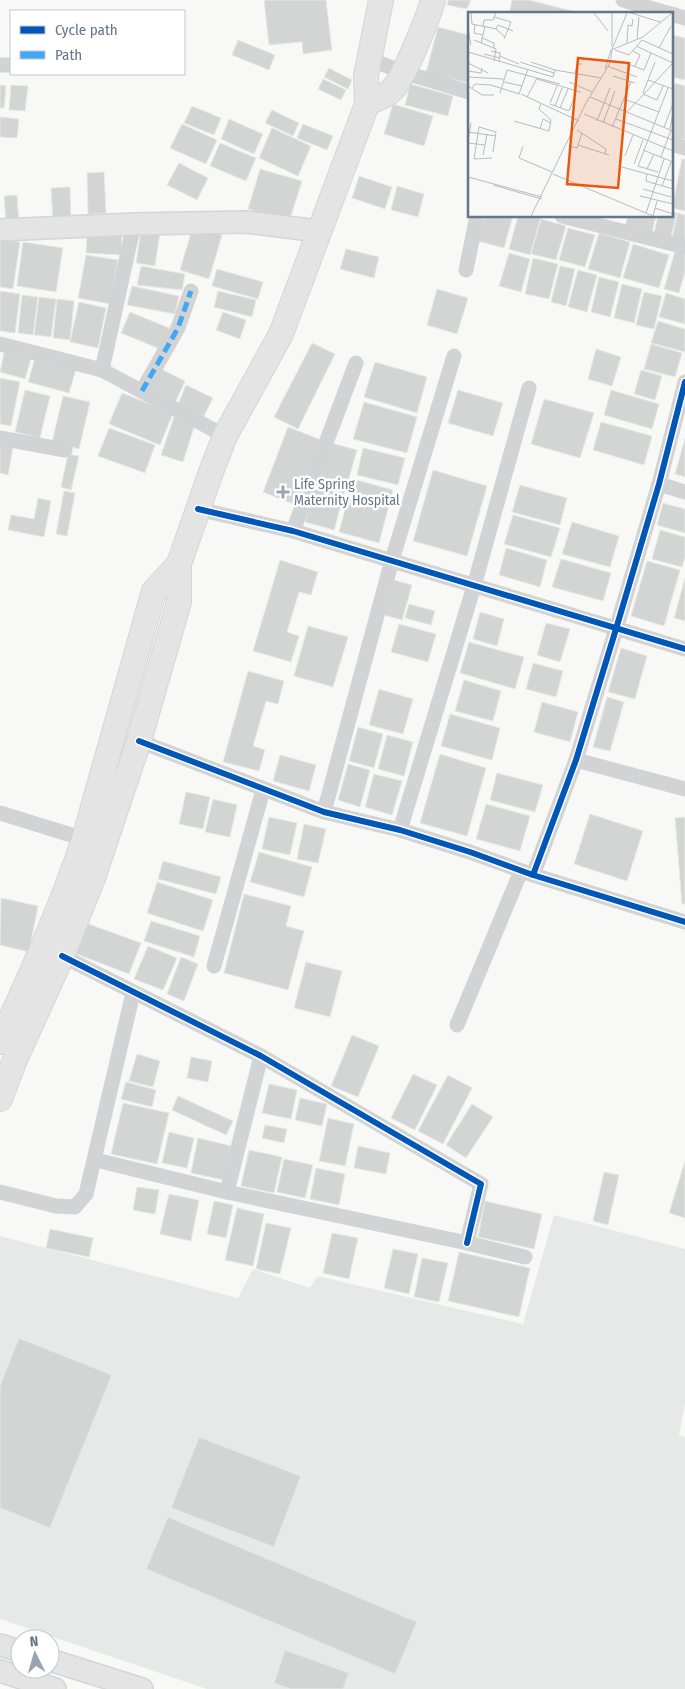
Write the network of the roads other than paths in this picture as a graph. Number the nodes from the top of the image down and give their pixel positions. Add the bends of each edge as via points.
1 (381, 0) edge
2 (433, 0) edge
3 (622, 0) edge
4 (663, 12) edge
5 (672, 15) edge
6 (685, 18) edge
7 (369, 59) junction
8 (402, 72) junction
9 (468, 92) edge
10 (368, 104) junction
11 (672, 144) edge
12 (685, 148) edge
13 (477, 218) edge
14 (570, 218) edge
15 (134, 224) junction
16 (0, 230) edge
17 (319, 231) junction
18 (685, 247) edge
19 (466, 270) dead end
20 (190, 291) dead end
21 (0, 344) edge
22 (454, 356) dead end
23 (356, 363) dead end
24 (102, 370) junction
25 (685, 382) edge
26 (529, 388) dead end
27 (142, 391) junction
28 (225, 436) junction
29 (0, 438) edge
30 (65, 450) dead end
31 (659, 484) junction
32 (685, 492) edge
33 (198, 509) junction
34 (293, 531) junction
35 (392, 560) junction
36 (179, 564) junction
37 (474, 586) junction
38 (616, 629) junction
39 (685, 649) edge
40 (139, 741) junction
41 (576, 760) junction
42 (685, 789) edge
43 (263, 790) junction
44 (324, 812) junction
45 (0, 813) edge
46 (400, 830) junction
47 (84, 839) junction
48 (527, 873) junction
49 (685, 922) edge
50 (62, 956) junction
51 (214, 966) dead end
52 (133, 993) junction
53 (458, 1025) dead end
54 (0, 1042) edge
55 (261, 1056) junction
56 (0, 1099) edge
57 (96, 1160) junction
58 (0, 1192) edge
59 (227, 1192) junction
60 (467, 1243) junction
61 (525, 1257) dead end
62 (60, 1663) edge
63 (0, 1671) edge
64 (55, 1689) edge
65 (142, 1689) edge

1 - 7 main road
2 - 8 main road via 428,19
3 - 4 street
5 - 6 street
7 - 8 street
7 - 10 main road via 366,76
8 - 9 street
8 - 10 main road via 392,90
10 - 17 main road
11 - 12 street
13 - 19 street
14 - 18 street
15 - 16 street
15 - 17 street via 246,222
15 - 24 street
17 - 28 main road via 280,334
20 - 27 street via 178,328
21 - 24 street
22 - 35 street
23 - 34 street
24 - 27 street
25 - 31 street
26 - 37 street
27 - 28 street
28 - 33 main road
29 - 30 street
31 - 32 street
31 - 38 street
33 - 34 street
33 - 36 main road
34 - 35 street
35 - 37 street
35 - 44 street
36 - 40 main road via 179,602
36 - 47 main road via 154,591
37 - 38 street
37 - 46 street
38 - 39 street
38 - 41 street
40 - 43 street
40 - 50 main road via 93,878
41 - 42 street
41 - 48 street
43 - 44 street
43 - 51 street
44 - 46 street
45 - 47 street
46 - 48 street
47 - 54 main road via 61,904
48 - 49 street
48 - 53 street
50 - 52 street
50 - 56 main road
52 - 55 street
52 - 57 street
55 - 59 street
55 - 60 street via 481,1184
57 - 58 street via 86,1194 75,1207 56,1206
57 - 59 street
59 - 60 street
60 - 61 street
62 - 65 street
63 - 64 street

